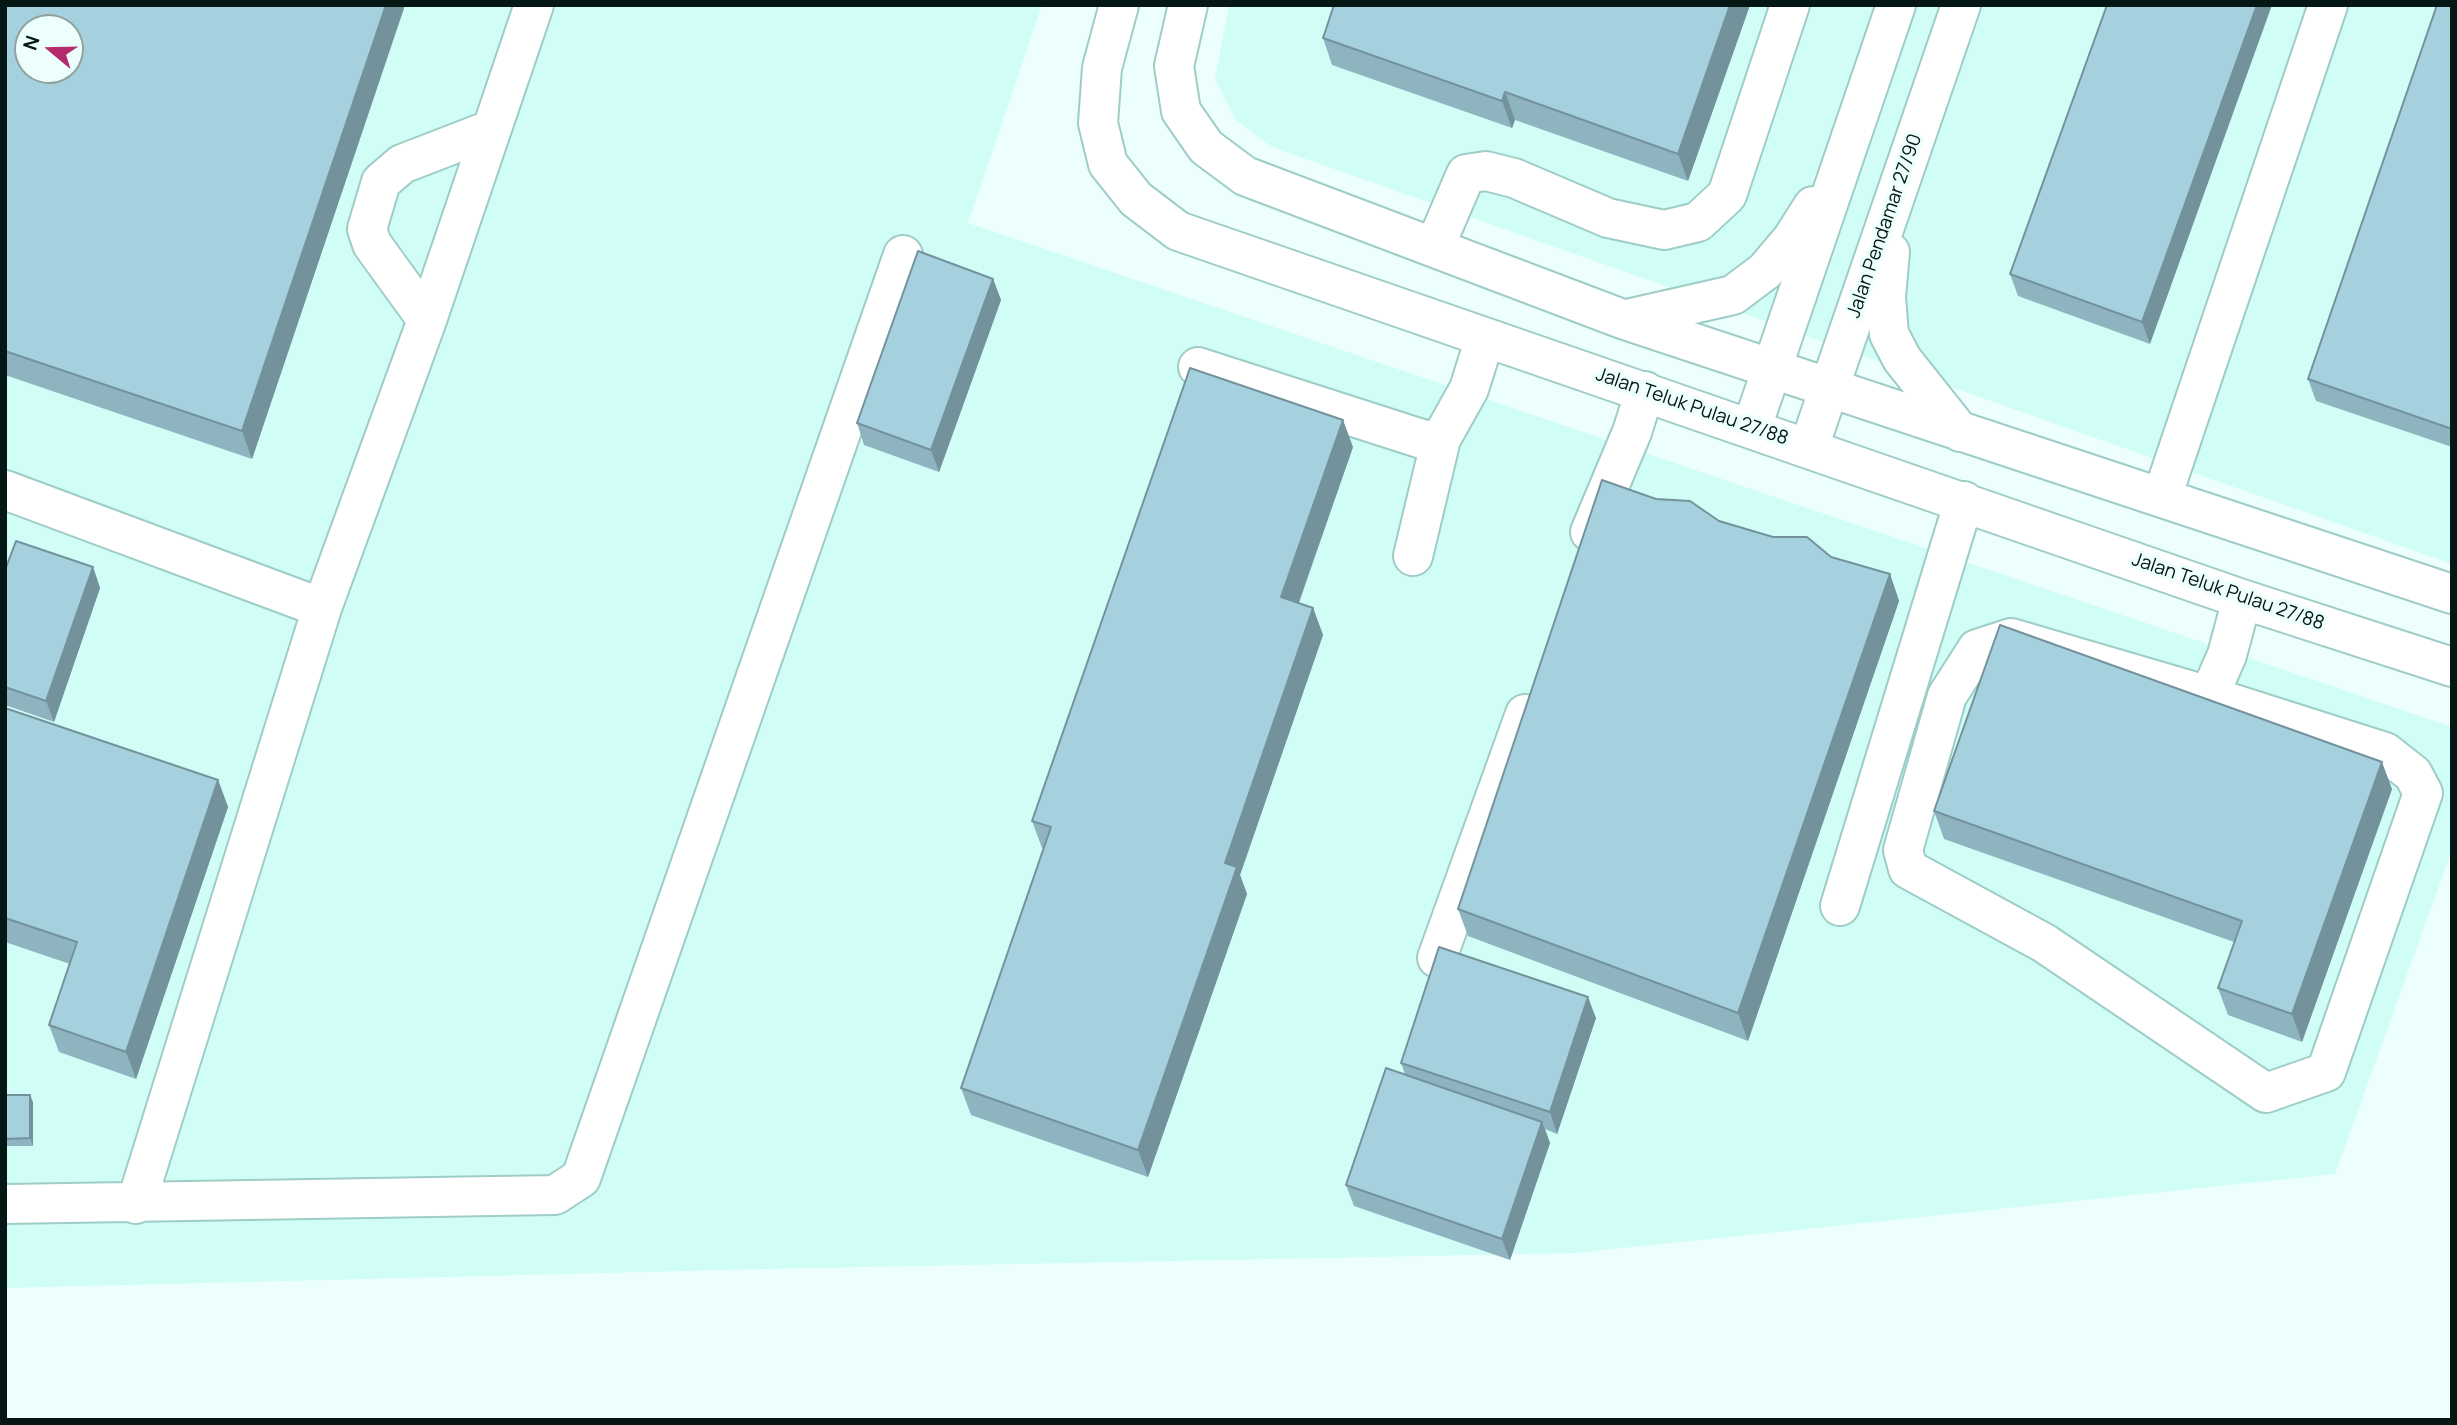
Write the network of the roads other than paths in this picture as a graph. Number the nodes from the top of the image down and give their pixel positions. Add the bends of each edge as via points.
1 (534, 5) edge
2 (1119, 5) edge
3 (1188, 5) edge
4 (1790, 5) edge
5 (1896, 5) edge
6 (1961, 5) edge
7 (2329, 5) edge
8 (491, 130) junction
9 (1843, 159) junction
10 (1904, 171) junction
11 (1435, 246) junction
12 (903, 255) dead end
13 (427, 320) junction
14 (1625, 320) junction
15 (1485, 338) junction
16 (1198, 367) dead end
17 (1772, 369) junction
18 (1829, 388) junction
19 (1645, 391) junction
20 (1752, 427) junction
21 (1960, 432) junction
22 (1441, 439) junction
23 (1809, 447) junction
24 (5, 490) edge
25 (2162, 497) junction
26 (1964, 500) junction
27 (1413, 556) dead end
28 (1579, 564) edge
29 (2452, 594) edge
30 (2242, 599) junction
31 (322, 608) junction
32 (2452, 667) edge
33 (1536, 682) edge
34 (2208, 696) junction
35 (1840, 906) dead end
36 (1437, 958) edge
37 (5, 1204) edge
38 (136, 1204) junction

1 - 8 street
2 - 15 street, Jalan Teluk Pulau 27/88 via 1102,68 1098,123 1108,164 1136,199 1178,231 1203,241
3 - 11 street via 1174,66 1181,111 1206,147 1245,176
4 - 11 street via 1727,195 1698,222 1664,230 1608,218 1514,178 1486,171 1466,174
5 - 9 street
6 - 10 street, Jalan Pendamar 27/90
7 - 25 street
8 - 13 street
8 - 13 street via 402,164 381,182 367,229 369,237
9 - 14 street via 1792,239 1765,271 1733,295
9 - 17 street
10 - 18 street, Jalan Pendamar 27/90
10 - 21 street via 1889,262 1889,334 1902,359
11 - 14 street
12 - 38 street via 581,1178 555,1195
13 - 31 street
14 - 17 street
15 - 19 street, Jalan Teluk Pulau 27/88
15 - 22 street via 1469,389
16 - 22 street via 1425,440
17 - 18 street
17 - 20 street
18 - 21 street
18 - 23 street, Jalan Pendamar 27/90
19 - 20 street, Jalan Teluk Pulau 27/88
19 - 28 street
20 - 23 street, Jalan Teluk Pulau 27/88
21 - 25 street
22 - 27 street
23 - 26 street, Jalan Teluk Pulau 27/88
24 - 31 street
25 - 29 street
26 - 30 street, Jalan Teluk Pulau 27/88
26 - 35 street
30 - 32 street, Jalan Teluk Pulau 27/88
30 - 34 street via 2227,654
31 - 38 street
33 - 36 street
34 - 34 street via 2011,638 1977,649 1947,696 1903,850 1908,869 2044,943 2266,1093 2326,1072 2423,793 2413,774 2385,752
37 - 38 street

